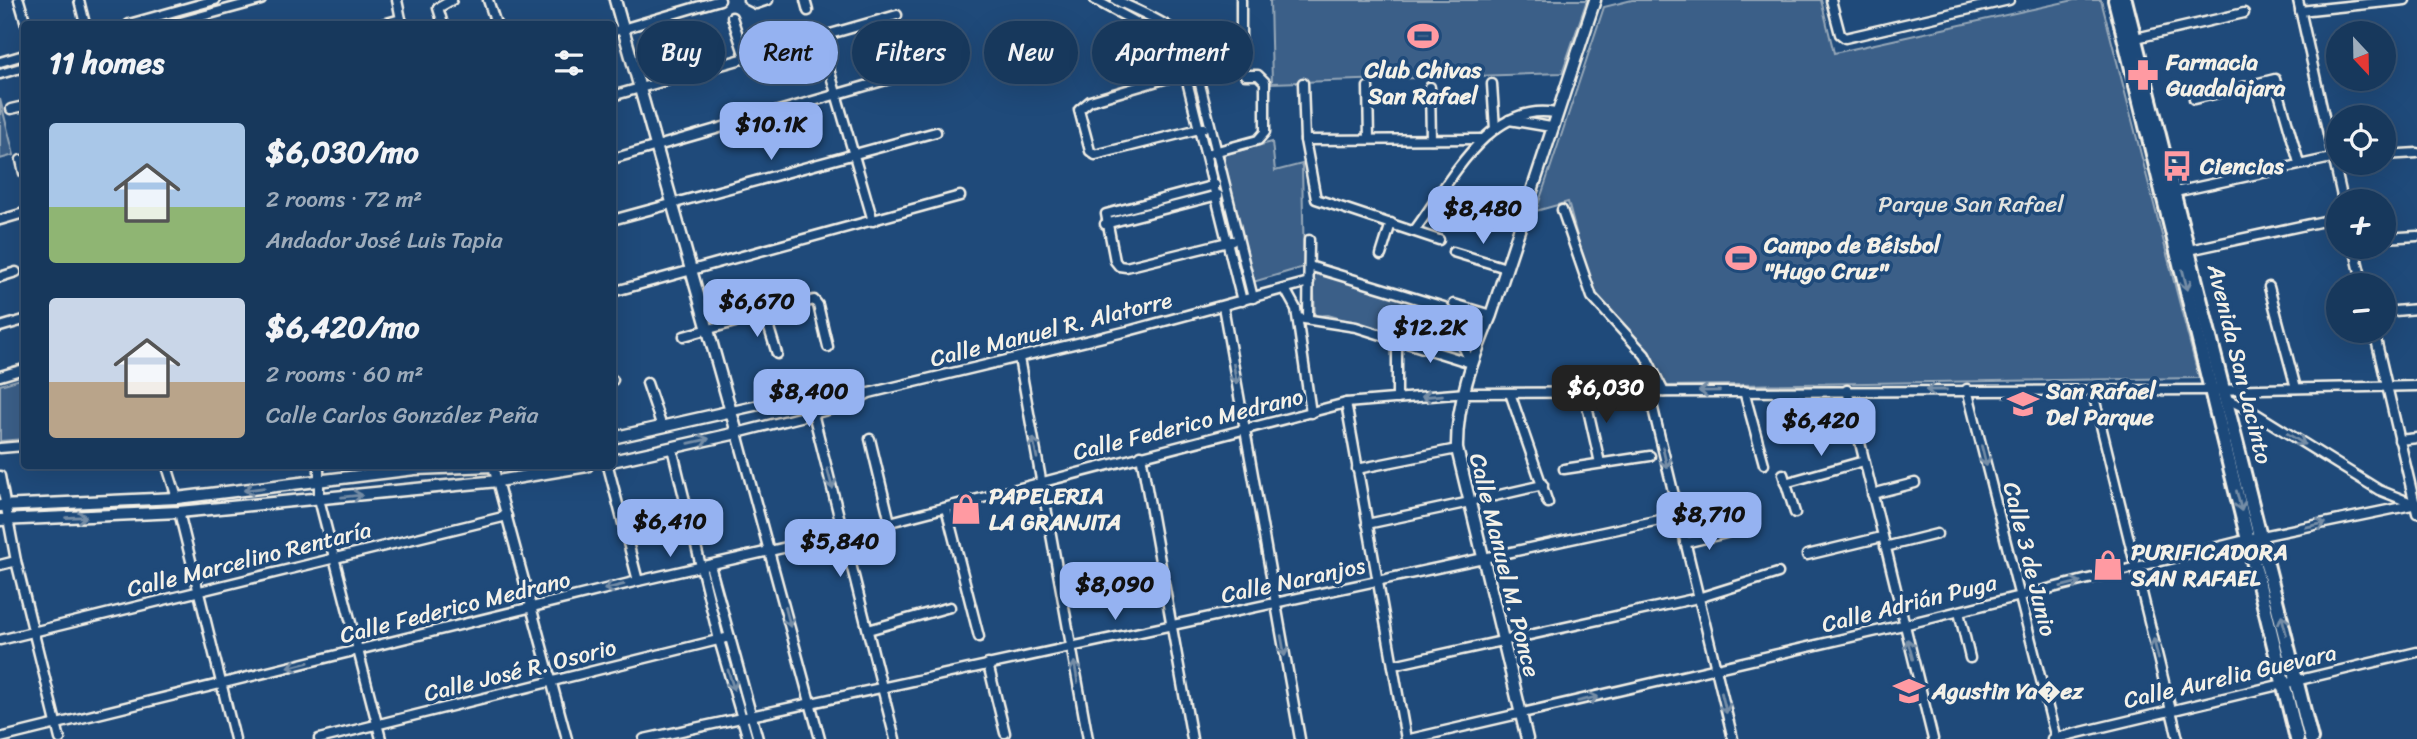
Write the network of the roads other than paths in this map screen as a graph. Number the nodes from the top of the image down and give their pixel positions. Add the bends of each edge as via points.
1 (19, 0) edge
2 (79, 0) edge
3 (215, 0) edge
4 (261, 0) edge
5 (397, 0) edge
6 (452, 0) edge
7 (488, 0) edge
8 (615, 0) edge
9 (720, 0) edge
10 (768, 0) edge
11 (805, 0) edge
12 (1095, 0) edge
13 (1116, 0) edge
14 (1241, 0) edge
15 (1595, 0) edge
16 (1831, 0) edge
17 (2009, 0) edge
18 (2115, 0) edge
19 (2125, 0) edge
20 (2298, 0) edge
21 (2404, 0) edge
22 (749, 1) edge
23 (190, 3) edge
24 (1973, 4) edge
25 (808, 11) dead end
26 (2300, 11) junction
27 (2244, 13) dead end
28 (897, 15) dead end
29 (732, 17) dead end
30 (25, 21) edge
31 (84, 21) edge
32 (138, 21) edge
33 (196, 21) edge
34 (401, 21) edge
35 (442, 21) edge
36 (495, 21) edge
37 (1134, 21) edge
38 (1154, 21) edge
39 (623, 28) junction
40 (616, 31) edge
41 (838, 33) edge
42 (2136, 38) junction
43 (739, 39) edge
44 (21, 56) edge
45 (739, 59) edge
46 (0, 62) edge
47 (21, 68) edge
48 (0, 74) edge
49 (1303, 83) dead end
50 (833, 84) edge
51 (869, 84) edge
52 (1150, 84) edge
53 (1189, 84) edge
54 (1200, 84) edge
55 (1492, 84) dead end
56 (1368, 87) dead end
57 (1430, 87) dead end
58 (640, 88) junction
59 (836, 93) junction
60 (616, 95) edge
61 (2194, 99) dead end
62 (21, 107) edge
63 (11, 109) dead end
64 (1555, 113) junction
65 (2326, 116) edge
66 (1509, 120) junction
67 (1209, 126) junction
68 (1551, 127) junction
69 (1199, 129) junction
70 (1495, 129) junction
71 (936, 132) dead end
72 (1369, 139) junction
73 (1431, 139) junction
74 (1482, 139) junction
75 (1305, 140) junction
76 (656, 145) junction
77 (1215, 152) junction
78 (853, 153) junction
79 (2417, 153) edge
80 (1206, 154) junction
81 (2396, 154) edge
82 (616, 158) edge
83 (2326, 159) edge
84 (2299, 163) junction
85 (1223, 183) junction
86 (1213, 186) junction
87 (2175, 192) junction
88 (1226, 193) junction
89 (960, 196) dead end
90 (1216, 196) junction
91 (1476, 203) dead end
92 (673, 205) junction
93 (1562, 210) dead end
94 (21, 214) edge
95 (616, 219) edge
96 (0, 220) edge
97 (1521, 220) junction
98 (873, 221) junction
99 (2326, 221) edge
100 (1391, 223) junction
101 (1105, 224) junction
102 (1414, 231) junction
103 (2417, 236) edge
104 (2396, 237) edge
105 (1238, 240) junction
106 (1309, 240) dead end
107 (1439, 240) dead end
108 (1227, 242) junction
109 (2189, 250) junction
110 (1452, 252) dead end
111 (1381, 255) dead end
112 (1309, 266) junction
113 (1506, 268) junction
114 (692, 271) junction
115 (16, 272) dead end
116 (0, 277) edge
117 (1309, 282) junction
118 (2269, 287) dead end
119 (1285, 289) junction
120 (616, 291) edge
121 (1253, 298) junction
122 (1242, 301) junction
123 (1454, 303) dead end
124 (1223, 306) junction
125 (2417, 309) edge
126 (2396, 311) edge
127 (765, 315) junction
128 (1491, 315) junction
129 (1308, 317) junction
130 (1298, 318) junction
131 (21, 321) edge
132 (0, 327) edge
133 (708, 330) junction
134 (684, 336) dead end
135 (1397, 340) junction
136 (2377, 343) edge
137 (828, 347) dead end
138 (777, 354) dead end
139 (1019, 358) junction
140 (1471, 363) junction
141 (21, 370) edge
142 (0, 376) edge
143 (647, 383) dead end
144 (2386, 386) junction
145 (2417, 386) edge
146 (2092, 388) junction
147 (2296, 388) junction
148 (1967, 389) junction
149 (1847, 390) junction
150 (1744, 391) junction
151 (1584, 392) junction
152 (1649, 392) junction
153 (1664, 392) junction
154 (869, 393) junction
155 (1466, 393) junction
156 (1510, 393) junction
157 (2220, 394) junction
158 (1397, 399) junction
159 (1346, 403) junction
160 (732, 411) junction
161 (813, 413) junction
162 (1311, 413) junction
163 (662, 427) junction
164 (1244, 430) junction
165 (737, 433) junction
166 (616, 437) edge
167 (2417, 438) edge
168 (870, 439) dead end
169 (2399, 440) junction
170 (21, 446) edge
171 (0, 448) edge
172 (672, 448) junction
173 (1457, 449) junction
174 (1141, 455) junction
175 (1650, 456) dead end
176 (616, 460) edge
177 (1864, 461) junction
178 (1600, 463) junction
179 (1764, 464) dead end
180 (168, 469) edge
181 (319, 469) edge
182 (494, 469) edge
183 (569, 469) edge
184 (609, 469) edge
185 (1357, 469) junction
186 (1564, 469) dead end
187 (367, 470) edge
188 (0, 476) edge
189 (321, 481) junction
190 (498, 481) junction
191 (1042, 481) junction
192 (1915, 483) dead end
193 (1543, 485) junction
194 (1872, 494) junction
195 (1495, 496) joint
196 (177, 498) junction
197 (319, 499) junction
198 (1470, 502) junction
199 (1548, 503) dead end
200 (3, 506) edge
201 (2416, 507) edge
202 (946, 508) junction
203 (180, 512) junction
204 (1795, 513) dead end
205 (507, 516) junction
206 (1678, 516) junction
207 (4, 520) edge
208 (890, 522) junction
209 (1367, 524) junction
210 (1726, 533) dead end
211 (844, 534) junction
212 (1937, 534) dead end
213 (2262, 536) junction
214 (1882, 537) junction
215 (2248, 540) junction
216 (1685, 543) junction
217 (1885, 547) junction
218 (771, 550) junction
219 (1807, 555) dead end
220 (334, 558) junction
221 (1484, 559) junction
222 (16, 561) junction
223 (0, 565) edge
224 (706, 566) junction
225 (2135, 568) junction
226 (1778, 573) dead end
227 (638, 581) junction
228 (1377, 581) junction
229 (199, 592) junction
230 (2020, 596) junction
231 (1698, 598) junction
232 (1275, 604) junction
233 (532, 607) junction
234 (950, 607) dead end
235 (1959, 612) junction
236 (1172, 625) junction
237 (1903, 625) junction
238 (34, 631) junction
239 (868, 631) junction
240 (730, 637) junction
241 (979, 637) dead end
242 (0, 640) edge
243 (719, 640) junction
244 (1504, 640) junction
245 (1071, 646) junction
246 (358, 651) junction
247 (2417, 652) edge
248 (1969, 658) dead end
249 (988, 664) junction
250 (1393, 665) junction
251 (1716, 669) junction
252 (2298, 680) junction
253 (552, 681) junction
254 (221, 684) junction
255 (2284, 684) junction
256 (882, 687) junction
257 (811, 704) junction
258 (2171, 709) junction
259 (1521, 714) junction
260 (747, 717) junction
261 (56, 724) junction
262 (378, 724) junction
263 (1005, 733) dead end
264 (0, 738) edge
265 (60, 739) edge
266 (234, 739) edge
267 (319, 739) edge
268 (382, 739) edge
269 (567, 739) edge
270 (644, 739) edge
271 (748, 739) edge
272 (758, 739) edge
273 (820, 739) edge
274 (895, 739) edge
275 (1088, 739) edge
276 (1192, 739) edge
277 (1300, 739) edge
278 (1408, 739) edge
279 (1527, 739) edge
280 (1733, 739) edge
281 (1933, 739) edge
282 (2055, 739) edge
283 (2178, 739) edge
284 (2297, 739) edge
285 (2311, 739) edge

1 - 30 street
2 - 31 street
3 - 23 street
4 - 33 street
5 - 34 street
6 - 35 street via 438,8
7 - 36 street
8 - 39 street
9 - 39 street
10 - 22 street
11 - 25 street
12 - 37 street
13 - 38 street
14 - 77 street via 1241,68 1245,75 1264,80 1265,132 1258,140
15 - 64 street, Calle Manuel M. Ponce
16 - 24 street via 1842,37
17 - 24 street
18 -> 157 main road, Avenida San Jacinto
19 - 42 main road, Avenida San Jacinto
20 - 26 street
21 - 26 street
23 - 32 street
23 - 33 street
26 - 65 street
27 - 42 street
28 - 41 street
29 - 43 street
39 - 40 street
39 - 58 street
42 - 87 main road, Avenida San Jacinto
44 - 46 street
45 - 58 street
47 - 48 street
49 - 75 street
50 - 59 street
51 - 59 street
52 - 69 street via 1090,102 1079,110 1095,155
53 - 69 street
54 - 67 street
55 - 70 street
56 - 72 street
57 - 73 street
58 - 60 street
58 - 76 street
59 - 76 street
59 - 78 street
61 - 84 street via 2275,79
62 - 63 street
64 - 66 street via 1532,110
64 - 68 street, Calle Manuel M. Ponce
66 - 68 street
66 - 70 street
67 - 69 street
67 - 77 street
68 - 97 street, Calle Manuel M. Ponce
69 - 80 street
70 - 74 street
71 - 78 street
72 - 73 street
72 - 75 street
73 - 74 street
74 - 102 street
75 - 100 street via 1318,201
76 - 82 street
76 - 92 street
77 - 80 street
77 - 85 street
78 - 92 street
78 - 98 street
79 - 81 street
80 - 86 street
83 - 84 street
84 - 87 street
85 - 86 street
85 - 88 street
86 - 90 street
86 - 101 street via 1112,210 1106,214
87 - 109 main road, Avenida San Jacinto
88 - 90 street
88 - 105 street
89 - 98 street
90 - 101 street
90 - 108 street
91 - 97 street
92 - 95 street
92 - 114 street
93 - 153 street via 1592,297 1646,355
94 - 96 street
97 - 113 street, Calle Manuel M. Ponce
98 - 114 street
99 - 109 street
100 - 102 street
100 - 111 street
101 - 108 street via 1115,261 1122,267
102 - 107 street
103 - 104 street
105 - 108 street
105 - 121 street
106 - 112 street
108 - 122 street
109 - 157 main road, Avenida San Jacinto
110 - 113 street
112 - 117 street
112 - 140 street via 1444,307
113 - 128 street, Calle Manuel M. Ponce
114 - 120 street
114 - 133 street
115 - 116 street
117 - 119 street, Calle Manuel R. Alatorre
117 - 129 street
118 - 147 street
119 - 121 street, Calle Manuel R. Alatorre
119 - 130 street
121 - 122 street, Calle Manuel R. Alatorre
122 - 124 street, Calle Manuel R. Alatorre
123 - 128 street
124 - 139 street, Calle Manuel R. Alatorre
124 -> 164 street
125 - 126 street
127 - 133 street
127 - 137 street via 816,301
127 - 138 street
128 - 140 street, Calle Manuel M. Ponce
129 - 130 street
129 - 135 street
130 - 162 street
131 - 132 street
133 - 134 street
133 - 160 street
135 - 140 street
135 - 158 street
136 - 144 street
139 - 154 street, Calle Manuel R. Alatorre
191 -> 139 street
140 - 155 street, Calle Manuel M. Ponce
141 - 142 street
143 - 163 street
144 - 145 street, Calle Federico Medrano
144 - 147 street, Calle Federico Medrano
144 - 169 street
146 - 148 street, Calle Federico Medrano
146 - 157 street, Calle Federico Medrano
146 - 225 street
147 - 157 street, Calle Federico Medrano
148 -> 149 street, Calle Federico Medrano
148 -> 230 street, Calle 3 de Junio
149 - 150 street, Calle Federico Medrano
149 - 177 street
150 -> 153 street, Calle Federico Medrano
150 - 179 street
151 - 152 street, Calle Federico Medrano
151 - 156 street, Calle Federico Medrano
151 - 178 street
152 - 153 street, Calle Federico Medrano
152 -> 206 street
154 - 160 street, Calle Manuel R. Alatorre via 808,394
154 - 161 street, Calle Manuel R. Alatorre via 847,405
155 - 156 street, Calle Federico Medrano
155 -> 158 street, Calle Federico Medrano
155 - 173 street, Calle Manuel M. Ponce
156 - 193 street
157 -> 201 street via 2379,490
157 - 213 main road, Avenida San Jacinto
157 -> 215 main road, Avenida San Jacinto
158 - 159 street, Calle Federico Medrano
159 - 162 street, Calle Federico Medrano
159 - 185 street
160 - 163 street, Calle Manuel R. Alatorre
160 - 165 street
161 - 165 street, Calle Manuel R. Alatorre
161 -> 211 street
162 - 164 street, Calle Federico Medrano
163 - 166 street, Calle Manuel R. Alatorre
164 - 174 street, Calle Federico Medrano
164 - 232 street
172 -> 165 street, Calle Manuel R. Alatorre
165 - 218 street
167 - 169 street
168 - 208 street
169 - 201 street
170 - 171 street
172 - 176 street, Calle Manuel R. Alatorre
172 - 224 street
173 - 185 street
173 - 198 street, Calle Manuel M. Ponce
174 - 191 street, Calle Federico Medrano
174 - 236 street
175 - 178 street
177 - 194 street
177 - 204 street via 1784,478
178 - 186 street
180 - 196 street
181 - 189 street
182 - 190 street
183 - 190 street
184 - 227 street
185 - 209 street
187 - 189 street
188 - 200 street
189 -> 196 street
189 - 197 street
197 -> 190 street
190 - 205 street
191 - 202 street, Calle Federico Medrano
191 - 245 street
192 - 194 street
193 - 195 street
193 - 199 street
194 - 214 street
195 - 198 street
196 - 200 street
197 - 203 street
197 - 220 street
198 - 209 street
198 - 221 street, Calle Manuel M. Ponce
200 - 207 street
213 -> 201 street, Calle Adrián Puga
202 - 208 street, Calle Federico Medrano
202 - 241 street
207 -> 203 street
203 - 229 street
205 - 220 street, Calle Marcelino Rentaría
205 - 233 street
206 - 216 street
206 - 221 street, Calle Naranjos
207 - 222 street
208 - 211 street, Calle Federico Medrano
209 - 228 street
210 - 216 street
211 - 218 street, Calle Federico Medrano
211 - 239 street
212 - 217 street
213 - 215 street, Calle Adrián Puga
252 -> 213 main road, Avenida San Jacinto
214 - 217 street
214 - 219 street
215 - 225 street, Calle Adrián Puga
215 - 255 main road, Avenida San Jacinto
216 - 231 street
217 - 237 street
218 - 224 street, Calle Federico Medrano
218 -> 257 street
220 - 229 street, Calle Marcelino Rentaría
220 - 246 street
221 - 228 street, Calle Naranjos
221 - 244 street, Calle Manuel M. Ponce
222 - 223 street
222 - 238 street
224 - 227 street, Calle Federico Medrano
224 - 240 street
224 - 243 street
230 -> 225 street, Calle Adrián Puga
258 -> 225 street
226 - 231 street
227 -> 233 street, Calle Federico Medrano
228 - 232 street, Calle Naranjos
228 - 250 street
229 - 238 street, Calle Marcelino Rentaría
229 - 254 street
230 - 235 street, Calle Adrián Puga
230 - 282 street, Calle 3 de Junio
231 - 244 street
231 - 251 street
232 - 236 street, Calle Naranjos
232 -> 277 street
233 - 246 street, Calle Federico Medrano
233 - 253 street
234 - 239 street
235 - 237 street, Calle Adrián Puga
235 - 248 street
236 - 245 street, Calle Naranjos
236 - 276 street
237 - 251 street, Calle Adrián Puga
281 -> 237 street
238 - 242 street, Calle Marcelino Rentaría
238 - 261 street
239 - 256 street
240 - 243 street, Calle José R. Osorio
240 - 260 street
243 - 253 street, Calle José R. Osorio
243 -> 260 street
244 - 250 street
244 - 259 street, Calle Manuel M. Ponce
245 - 249 street, Calle Naranjos
275 -> 245 street
246 -> 254 street, Calle Federico Medrano
246 - 262 street
247 - 252 street, Calle Aurelia Guevara
249 - 256 street, Calle Naranjos
249 - 263 street
250 - 278 street
259 -> 251 street, Calle Adrián Puga
251 -> 280 street
252 - 255 street, Calle Aurelia Guevara
252 - 285 main road, Avenida San Jacinto
253 - 262 street, Calle José R. Osorio
253 - 269 street
254 - 261 street, Calle Federico Medrano
254 - 266 street
255 - 258 street, Calle Aurelia Guevara
255 - 284 main road, Avenida San Jacinto
256 - 257 street, Calle Naranjos
256 - 274 street
257 - 260 street, Calle Naranjos
257 - 273 street
258 - 282 street, Calle Aurelia Guevara
258 - 283 street
259 - 278 street, Calle Adrián Puga
259 - 279 street, Calle Manuel M. Ponce
260 - 270 street, Calle Naranjos
260 - 271 street
260 - 272 street
261 - 264 street, Calle Federico Medrano
261 - 265 street
262 - 267 street, Calle José R. Osorio
262 - 268 street

